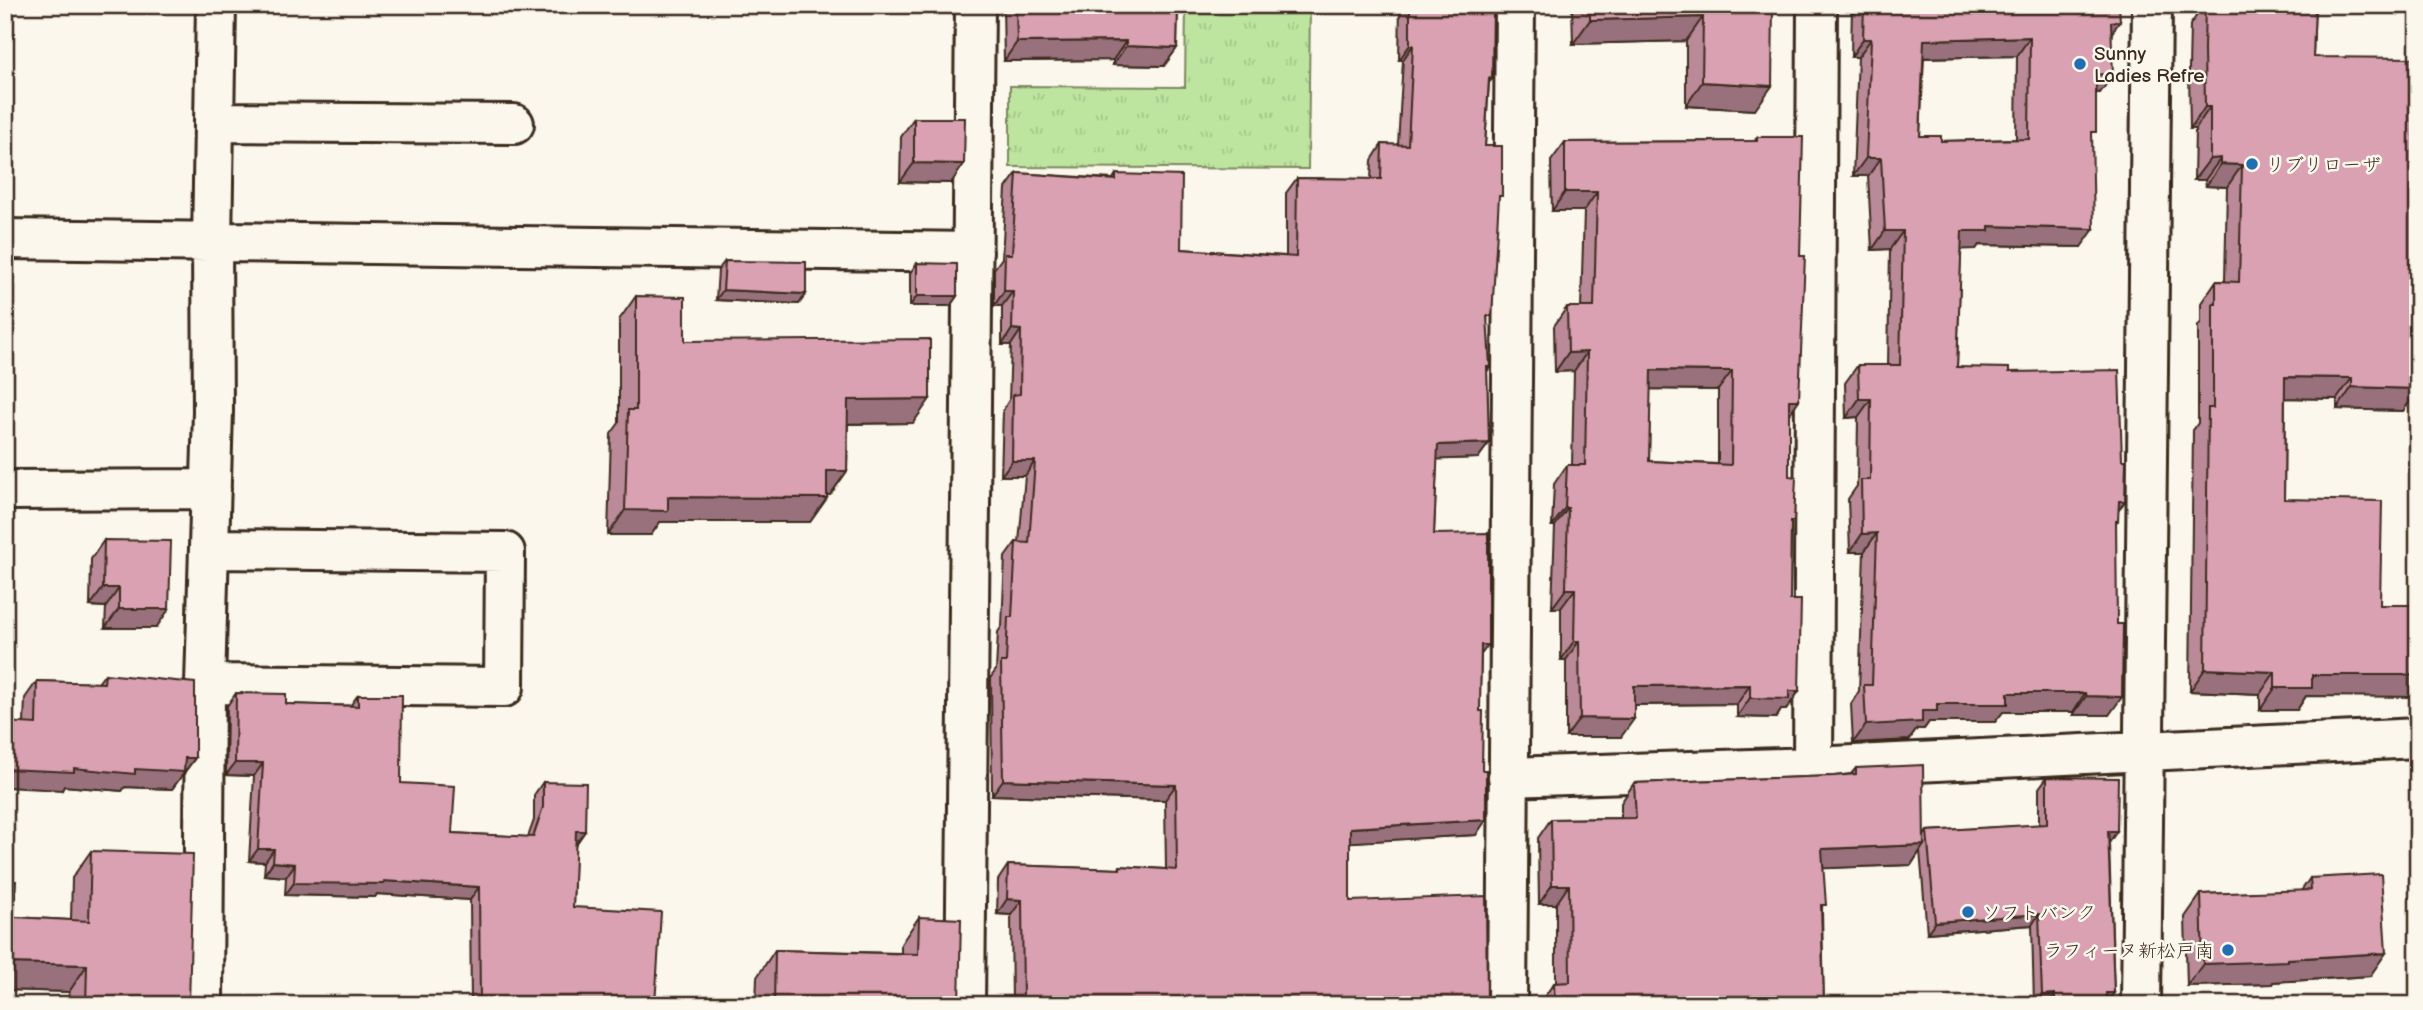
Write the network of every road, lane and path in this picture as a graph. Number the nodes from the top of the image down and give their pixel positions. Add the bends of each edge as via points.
1 (216, 5) edge
2 (975, 5) edge
3 (1516, 5) edge
4 (1817, 5) edge
5 (2152, 5) edge
6 (214, 122) junction
7 (514, 124) dead end
8 (5, 239) edge
9 (212, 242) junction
10 (973, 252) junction
11 (211, 489) junction
12 (5, 490) edge
13 (209, 549) junction
14 (205, 684) junction
15 (2418, 738) edge
16 (2143, 751) junction
17 (1813, 767) junction
18 (1508, 777) junction
19 (203, 1005) edge
20 (965, 1005) edge
21 (1507, 1005) edge
22 (2141, 1005) edge

1 - 6 street
2 - 10 street
3 - 18 street
4 - 17 street
5 - 16 street
6 - 7 street
6 - 9 street
8 - 9 street
9 - 10 street
9 - 11 street
10 - 20 street
11 - 12 street
11 - 13 street
13 - 14 street
13 - 14 street via 505,552 503,687
14 - 19 street
15 - 16 street
16 - 17 street
16 - 22 street
17 - 18 street
18 - 21 street

